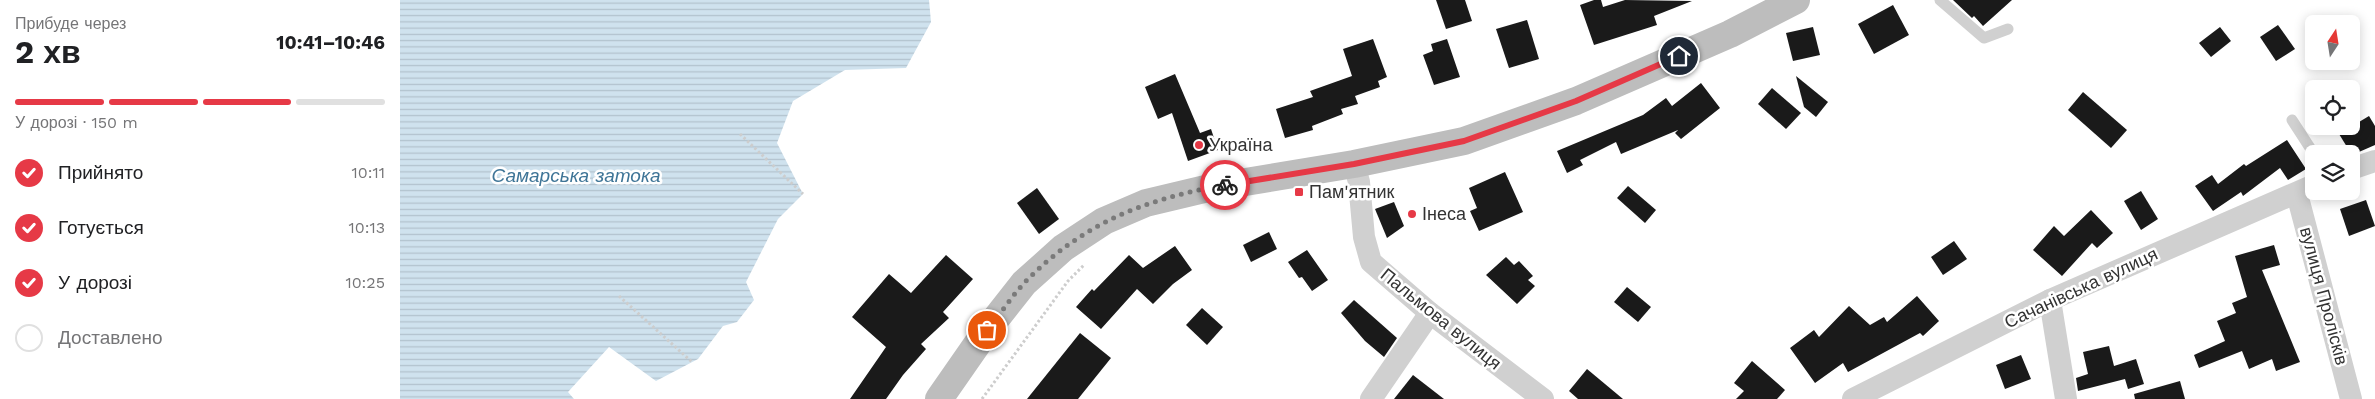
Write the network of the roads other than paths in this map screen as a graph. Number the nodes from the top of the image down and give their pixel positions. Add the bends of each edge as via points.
1 (1796, 0) edge
2 (1940, 0) edge
3 (2008, 30) dead end
4 (2292, 120) dead end
5 (2308, 145) edge
6 (2375, 160) edge
7 (1354, 164) junction
8 (2360, 166) edge
9 (2305, 189) edge
10 (2307, 200) edge
11 (2050, 300) junction
12 (1430, 313) junction
13 (939, 399) edge
14 (1371, 399) edge
15 (1544, 399) edge
16 (1853, 399) edge
17 (2066, 399) edge
18 (2350, 399) edge

1 - 7 main road via 1730,34 1576,101 1464,141
2 - 3 lane via 1984,38
4 - 5 lane
6 - 8 street
7 - 12 street, Пальмова вулиця via 1359,182 1364,237 1371,262
7 - 13 main road via 1210,188 1146,204 1104,221 1063,248 1024,283
9 - 11 street, Сачанівська вулиця
10 - 18 street, вулиця Пролісків
11 - 16 street, Сачанівська вулиця
11 - 17 street
12 - 14 street
12 - 15 street, Пальмова вулиця

